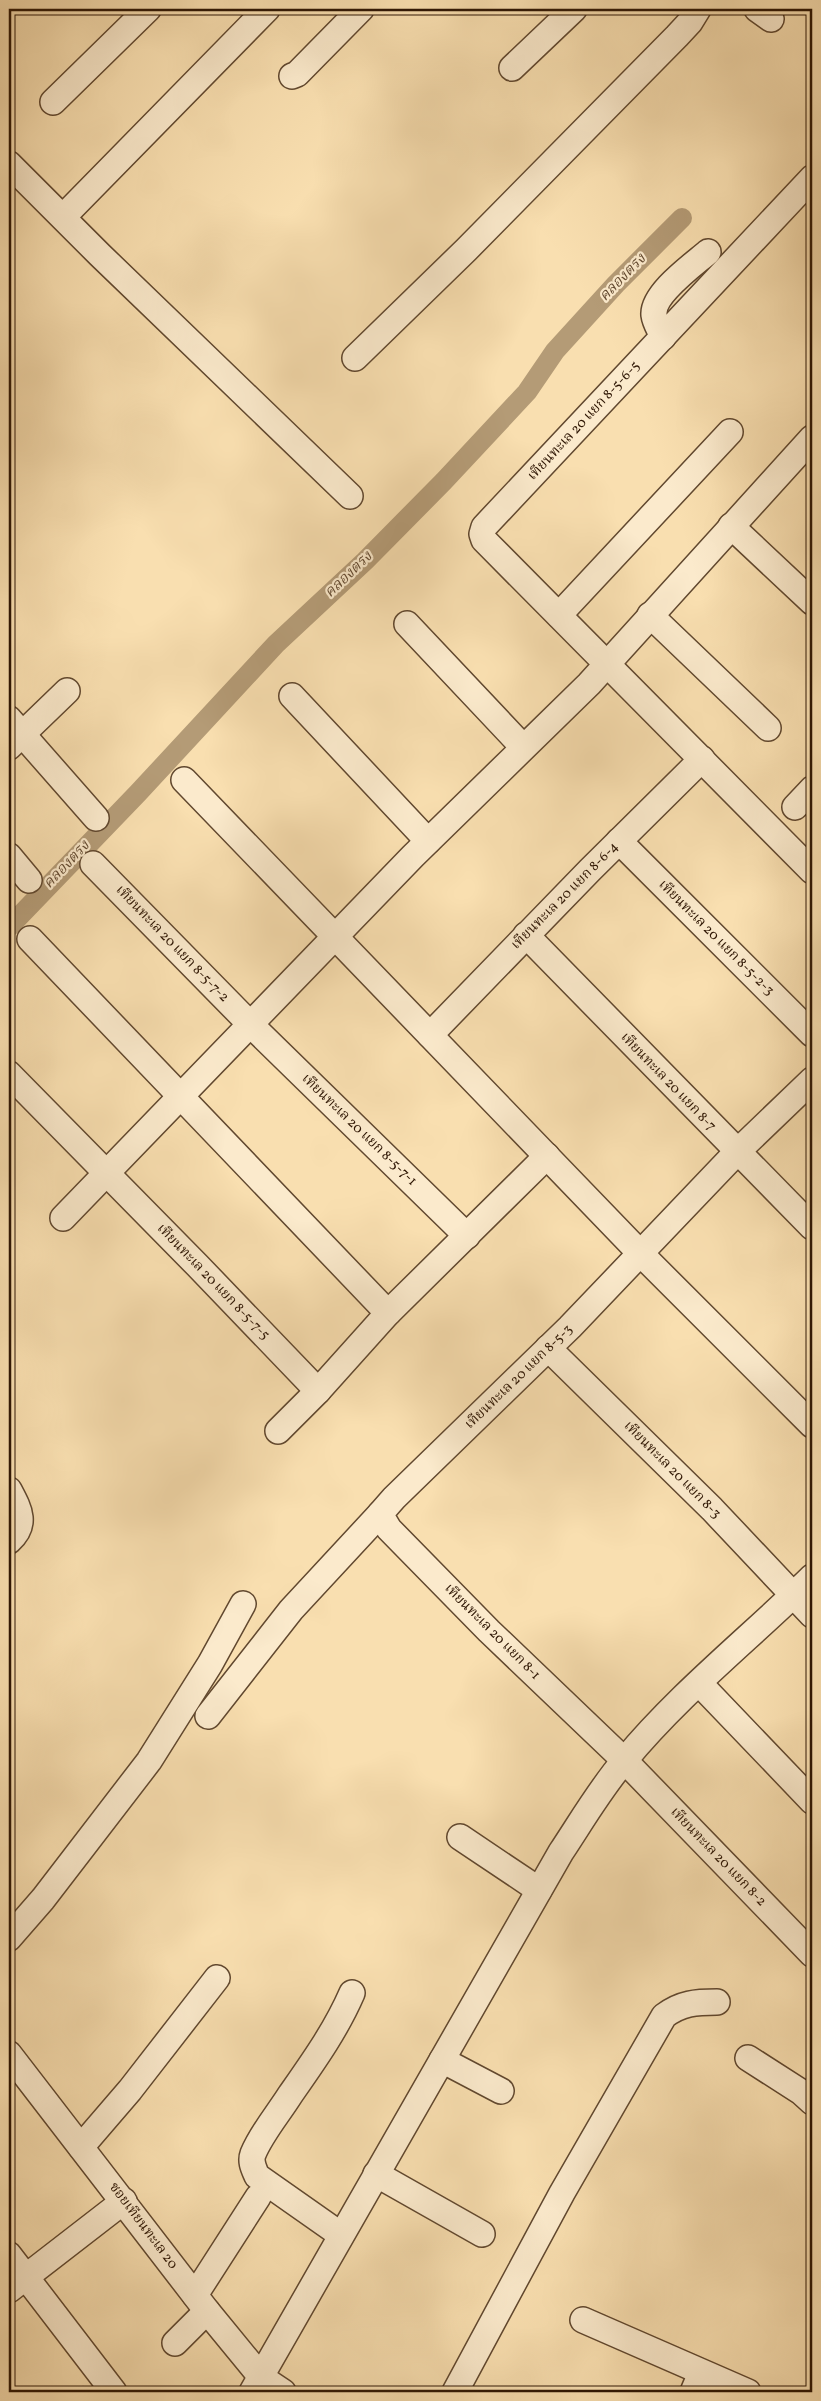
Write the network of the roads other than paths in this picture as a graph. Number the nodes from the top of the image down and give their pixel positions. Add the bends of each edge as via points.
1 (148, 9) edge
2 (267, 9) edge
3 (361, 9) edge
4 (574, 9) edge
5 (698, 9) edge
6 (512, 68) dead end
7 (292, 76) dead end
8 (53, 102) dead end
9 (9, 164) edge
10 (812, 178) edge
11 (63, 217) junction
12 (708, 252) dead end
13 (663, 337) junction
14 (355, 358) dead end
15 (730, 432) dead end
16 (811, 442) edge
17 (350, 496) dead end
18 (731, 526) junction
19 (812, 602) edge
20 (559, 615) junction
21 (650, 615) junction
22 (407, 624) dead end
23 (607, 663) junction
24 (67, 691) dead end
25 (292, 696) dead end
26 (768, 728) dead end
27 (13, 734) edge
28 (523, 748) junction
29 (702, 759) junction
30 (184, 780) dead end
31 (812, 789) edge
32 (795, 807) dead end
33 (96, 818) dead end
34 (428, 841) junction
35 (619, 841) junction
36 (9, 856) edge
37 (93, 864) dead end
38 (812, 871) edge
39 (29, 880) dead end
40 (526, 935) junction
41 (334, 937) junction
42 (30, 939) dead end
43 (250, 1024) junction
44 (812, 1034) edge
45 (430, 1035) junction
46 (9, 1074) edge
47 (812, 1080) edge
48 (180, 1096) junction
49 (737, 1152) junction
50 (547, 1156) junction
51 (106, 1173) junction
52 (63, 1218) dead end
53 (812, 1227) edge
54 (467, 1236) junction
55 (641, 1254) junction
56 (388, 1313) junction
57 (548, 1348) junction
58 (318, 1391) junction
59 (812, 1425) edge
60 (278, 1431) dead end
61 (9, 1490) edge
62 (387, 1506) junction
63 (9, 1541) edge
64 (812, 1577) edge
65 (793, 1596) junction
66 (243, 1604) dead end
67 (812, 1615) edge
68 (699, 1683) junction
69 (208, 1716) dead end
70 (624, 1760) junction
71 (812, 1801) edge
72 (460, 1837) dead end
73 (539, 1890) junction
74 (9, 1938) edge
75 (812, 1954) edge
76 (217, 1978) dead end
77 (352, 1993) dead end
78 (717, 2002) dead end
79 (9, 2054) edge
80 (748, 2058) dead end
81 (442, 2060) junction
82 (501, 2091) dead end
83 (812, 2102) edge
84 (81, 2147) junction
85 (376, 2174) junction
86 (258, 2197) dead end
87 (124, 2201) junction
88 (482, 2234) dead end
89 (341, 2235) junction
90 (9, 2255) edge
91 (17, 2284) edge
92 (201, 2303) junction
93 (584, 2320) dead end
94 (175, 2343) dead end
95 (697, 2383) edge
96 (257, 2385) edge
97 (114, 2392) edge
98 (283, 2392) edge
99 (455, 2392) edge
100 (748, 2392) edge

1 - 8 street
2 - 11 street
3 - 7 street
4 - 6 street
5 - 14 street via 677,36
9 - 11 street
10 - 13 street, เทียนทะเล 20 แยก 8-5-6-5
11 - 17 street
12 - 13 street via 661,295 656,304 654,314
13 - 20 street, เทียนทะเล 20 แยก 8-5-6-5 via 484,527 484,540
15 - 20 street
16 - 18 street
18 - 19 street
18 - 21 street
20 - 23 street, เทียนทะเล 20 แยก 8-5-6-5
21 - 23 street
21 - 26 street
22 - 28 street
23 - 28 street
23 - 29 street, เทียนทะเล 20 แยก 8-5-6-5
24 - 27 street
25 - 34 street
27 - 33 street
28 - 34 street
29 - 35 street, เทียนทะเล 20 แยก 8-6-4
29 - 38 street, เทียนทะเล 20 แยก 8-5-6-5
30 - 41 street
31 - 32 street
34 - 41 street
35 - 40 street, เทียนทะเล 20 แยก 8-6-4
35 - 44 street, เทียนทะเล 20 แยก 8-5-2-3
36 - 39 street
37 - 43 street, เทียนทะเล 20 แยก 8-5-7-2
40 - 45 street, เทียนทะเล 20 แยก 8-6-4
40 - 49 street, เทียนทะเล 20 แยก 8-7
41 - 43 street
41 - 45 street
42 - 48 street
43 - 48 street
43 - 54 street, เทียนทะเล 20 แยก 8-5-7-1
45 - 50 street
46 - 51 street, เทียนทะเล 20 แยก 8-5-7-5
47 - 49 street, เทียนทะเล 20 แยก 8-5-3
48 - 51 street
48 - 56 street
49 - 53 street, เทียนทะเล 20 แยก 8-7
49 - 55 street, เทียนทะเล 20 แยก 8-5-3
50 - 54 street
50 - 55 street
51 - 52 street
51 - 58 street, เทียนทะเล 20 แยก 8-5-7-5
54 - 56 street
55 - 57 street, เทียนทะเล 20 แยก 8-5-3
55 - 59 street
56 - 58 street
57 - 62 street, เทียนทะเล 20 แยก 8-5-3
57 - 65 street, เทียนทะเล 20 แยก 8-3 via 712,1509
58 - 60 street
61 - 63 street via 22,1519 20,1528
62 - 69 street, เทียนทะเล 20 แยก 8-5-3 via 291,1610
62 - 70 street, เทียนทะเล 20 แยก 8-1 via 389,1529 489,1631
64 - 65 street
65 - 67 street, เทียนทะเล 20 แยก 8-3
65 - 68 street
66 - 74 street via 210,1664 149,1761
68 - 70 street
68 - 71 street
70 - 73 street
70 - 75 street, เทียนทะเล 20 แยก 8-2
72 - 73 street
73 - 81 street
76 - 84 street
77 - 89 street via 321,2051 253,2155 252,2166 257,2176
78 - 99 street via 692,2002 676,2007 664,2016 562,2193
79 - 84 street, ซอยเทียนทะเล 20
80 - 83 street
81 - 82 street
81 - 85 street
84 - 87 street, ซอยเทียนทะเล 20
85 - 88 street
85 - 89 street
86 - 92 street
87 - 91 street
87 - 92 street, ซอยเทียนทะเล 20
89 - 96 street
90 - 91 street
91 - 97 street
92 - 94 street
92 - 96 street, ซอยเทียนทะเล 20
93 - 95 street
95 - 100 street
96 - 98 street, ซอยเทียนทะเล 20

